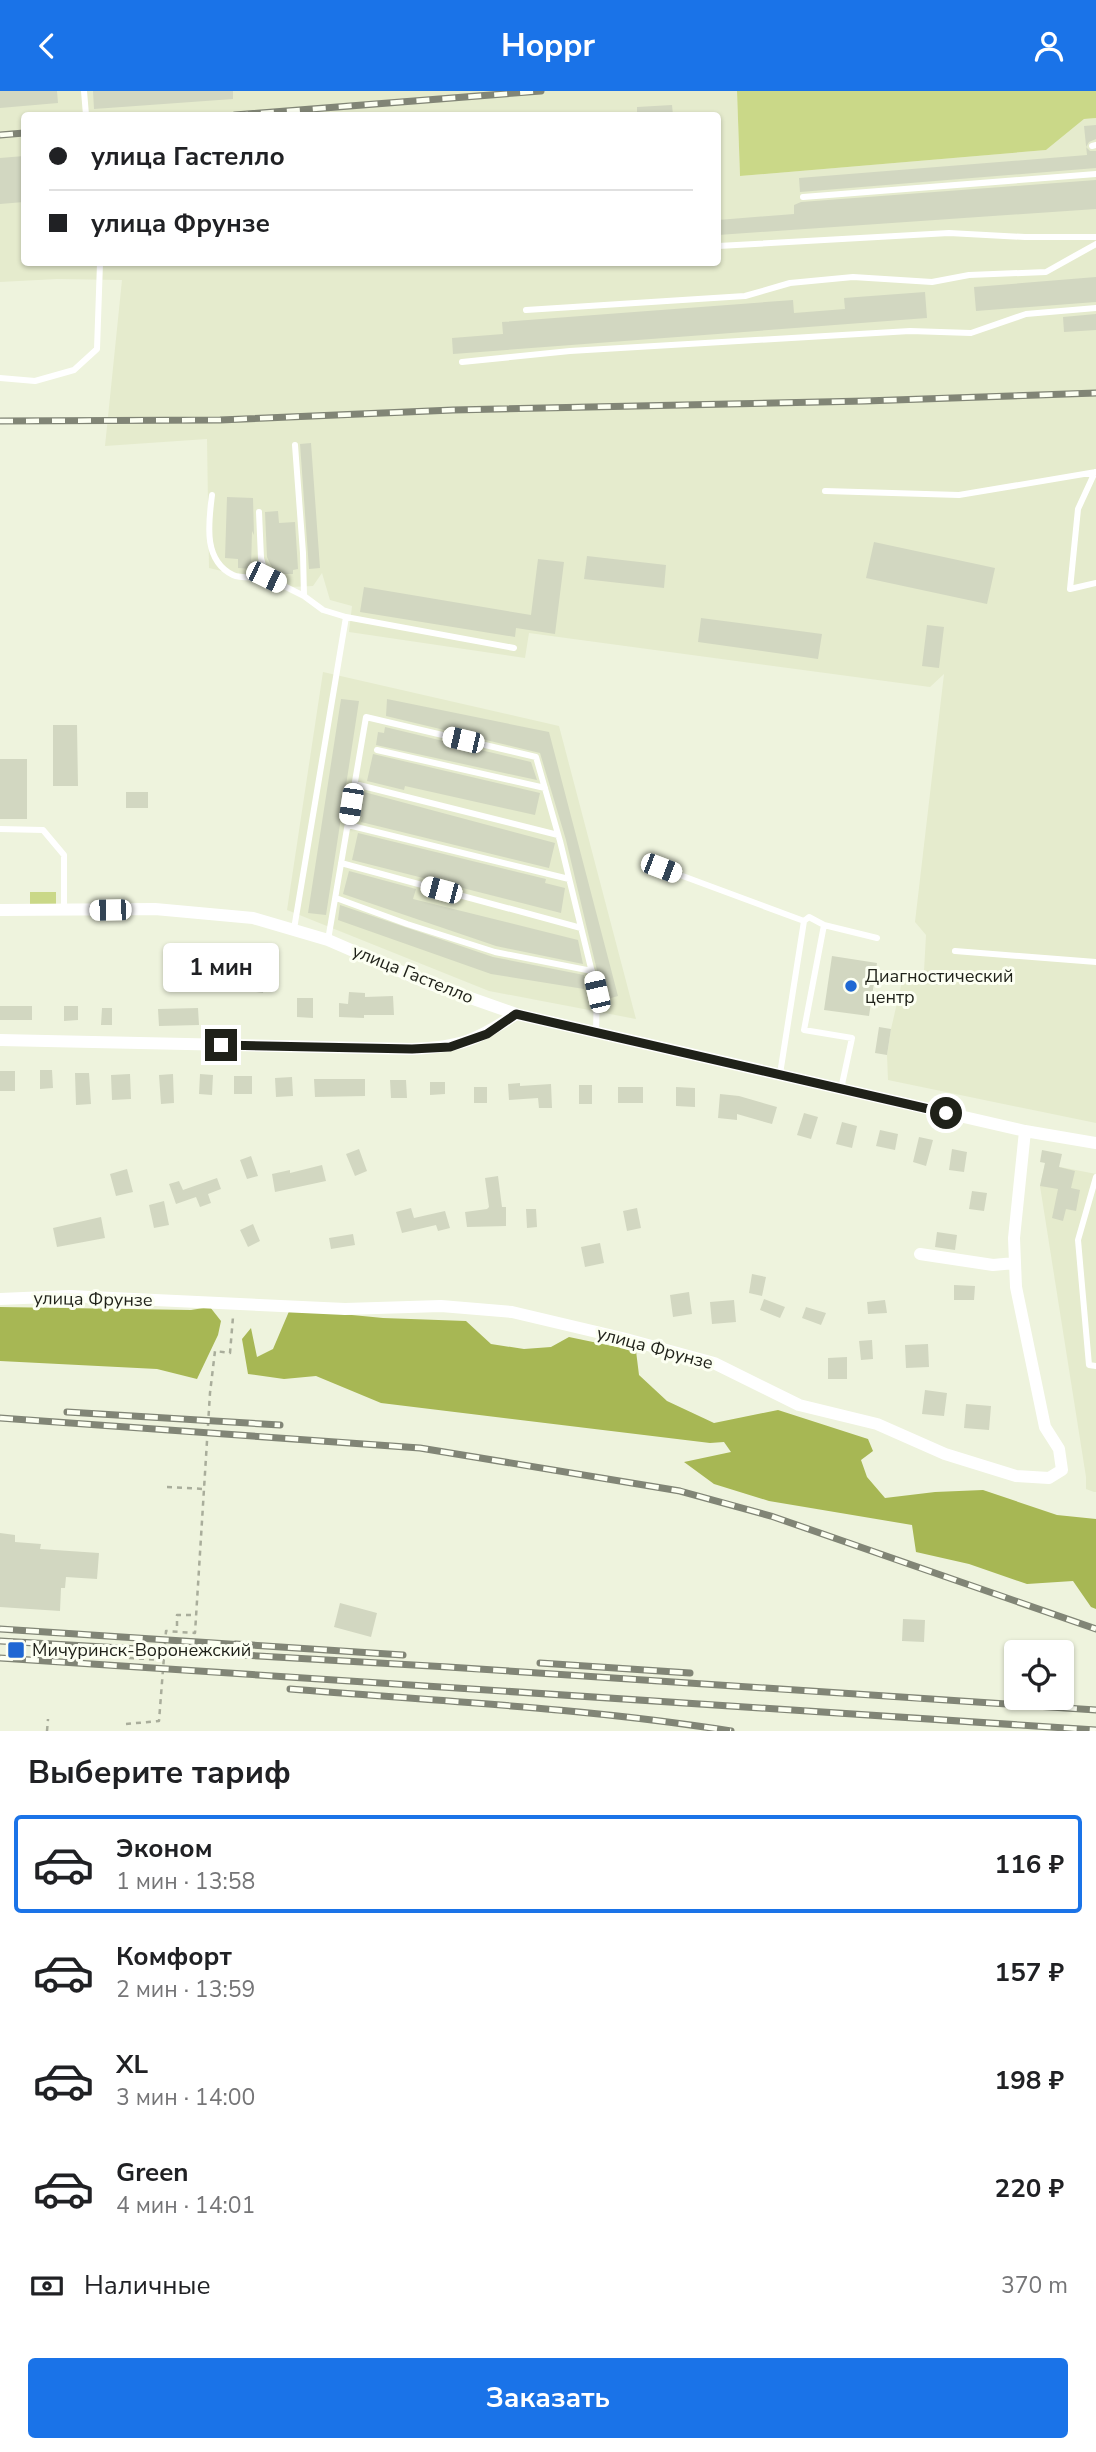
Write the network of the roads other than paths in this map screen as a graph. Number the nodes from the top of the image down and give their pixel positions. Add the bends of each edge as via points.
1 (84, 91) edge
2 (86, 112) edge
3 (1096, 174) edge
4 (803, 197) dead end
5 (1096, 237) edge
6 (1096, 244) edge
7 (721, 246) edge
8 (100, 266) edge
9 (1096, 308) edge
10 (527, 310) dead end
11 (462, 362) dead end
12 (0, 378) edge
13 (295, 445) dead end
14 (1095, 472) edge
15 (825, 491) dead end
16 (212, 495) dead end
17 (259, 512) dead end
18 (266, 577) junction
19 (1096, 583) edge
20 (304, 596) junction
21 (346, 617) junction
22 (514, 648) dead end
23 (377, 750) dead end
24 (355, 784) junction
25 (545, 788) junction
26 (348, 825) junction
27 (0, 829) edge
28 (558, 835) junction
29 (341, 863) junction
30 (661, 868) dead end
31 (569, 879) junction
32 (336, 898) junction
33 (0, 911) edge
34 (64, 911) junction
35 (804, 921) junction
36 (824, 925) junction
37 (581, 928) junction
38 (293, 930) junction
39 (877, 938) dead end
40 (328, 940) junction
41 (955, 951) dead end
42 (1096, 962) edge
43 (592, 971) junction
44 (516, 1014) junction
45 (596, 1031) junction
46 (0, 1040) edge
47 (780, 1074) junction
48 (841, 1089) junction
49 (1025, 1131) junction
50 (1096, 1143) edge
51 (1096, 1177) edge
52 (920, 1254) dead end
53 (1015, 1263) junction
54 (0, 1299) edge
55 (1096, 1366) edge

1 - 2 lane
3 - 4 lane
5 - 7 lane via 949,233
6 - 10 lane via 1046,272 969,275 932,282 853,277 790,283 745,296
8 - 12 lane via 97,349 74,370 35,381
9 - 11 lane via 1026,314 971,333 910,331 570,351
13 - 20 lane
14 - 15 lane via 959,495
14 - 19 lane via 1078,509 1070,589
16 - 18 lane via 207,536 218,562 233,575
17 - 18 lane
18 - 20 lane
20 - 21 lane via 323,610
21 - 22 lane
21 - 38 lane
23 - 25 lane
24 - 25 lane via 366,717 536,757
24 - 26 lane
24 - 28 lane
25 - 28 lane
26 - 29 lane
26 - 31 lane
27 - 34 lane via 43,830 64,855
28 - 31 lane
29 - 32 lane
29 - 37 lane
30 - 35 lane
31 - 37 lane
32 - 40 lane
32 - 43 lane via 495,952
33 - 34 street, улица Гастелло
34 - 38 street, улица Гастелло via 212,913 253,918
35 - 36 lane via 809,917
35 - 47 lane
36 - 39 lane
36 - 48 lane via 804,1030 852,1038
37 - 43 lane
38 - 40 street, улица Гастелло
40 - 44 street, улица Гастелло via 425,982
41 - 42 lane
43 - 45 lane via 597,992
44 - 45 street, улица Гастелло
44 - 46 street via 487,1034 450,1047
45 - 47 street, улица Гастелло
47 - 48 street, улица Гастелло
48 - 49 street, улица Гастелло
49 - 50 street, улица Гастелло
49 - 53 street
51 - 55 lane via 1078,1240 1089,1365
52 - 53 street via 993,1265
53 - 54 street, улица Фрунзе via 1045,1427 1059,1448 1062,1470 1049,1478 1016,1476 945,1454 877,1424 799,1405 714,1363 512,1312 441,1306 345,1309 71,1297

